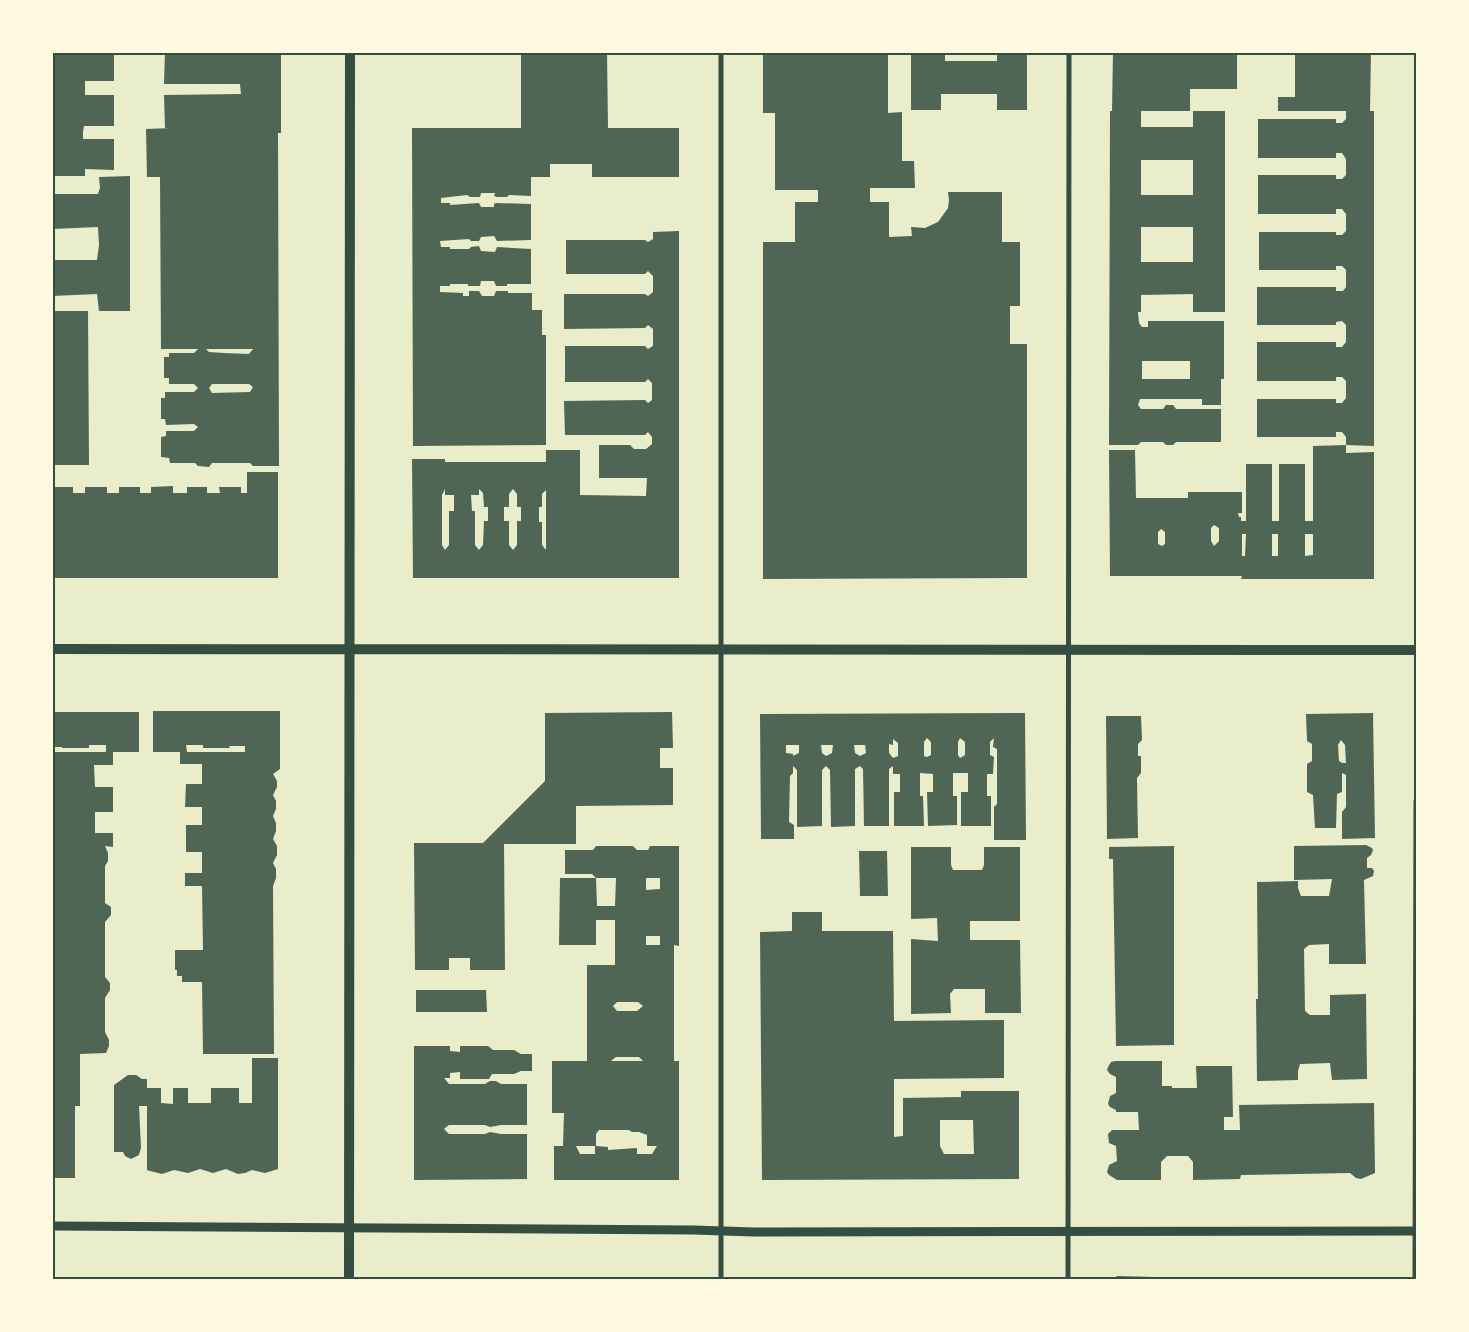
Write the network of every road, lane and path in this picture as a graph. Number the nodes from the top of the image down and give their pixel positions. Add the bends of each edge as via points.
1 (350, 52) edge
2 (721, 52) edge
3 (1069, 52) edge
4 (350, 647) junction
5 (52, 649) edge
6 (720, 650) junction
7 (1068, 650) junction
8 (1416, 650) edge
9 (1416, 801) edge
10 (52, 1226) edge
11 (350, 1228) junction
12 (721, 1230) junction
13 (1068, 1230) junction
14 (1416, 1231) edge
15 (349, 1280) edge
16 (721, 1280) edge
17 (1068, 1280) edge
18 (1415, 1280) edge

1 - 4 main road
2 - 6 street
3 - 7 street
4 - 5 main road
4 - 6 main road
4 - 11 main road
6 - 7 main road
6 - 12 street
7 - 8 main road
7 - 13 street
9 - 14 street
10 - 11 street
11 - 12 street
11 - 15 main road
12 - 13 street
12 - 16 street
13 - 14 street
13 - 17 street
14 - 18 street

